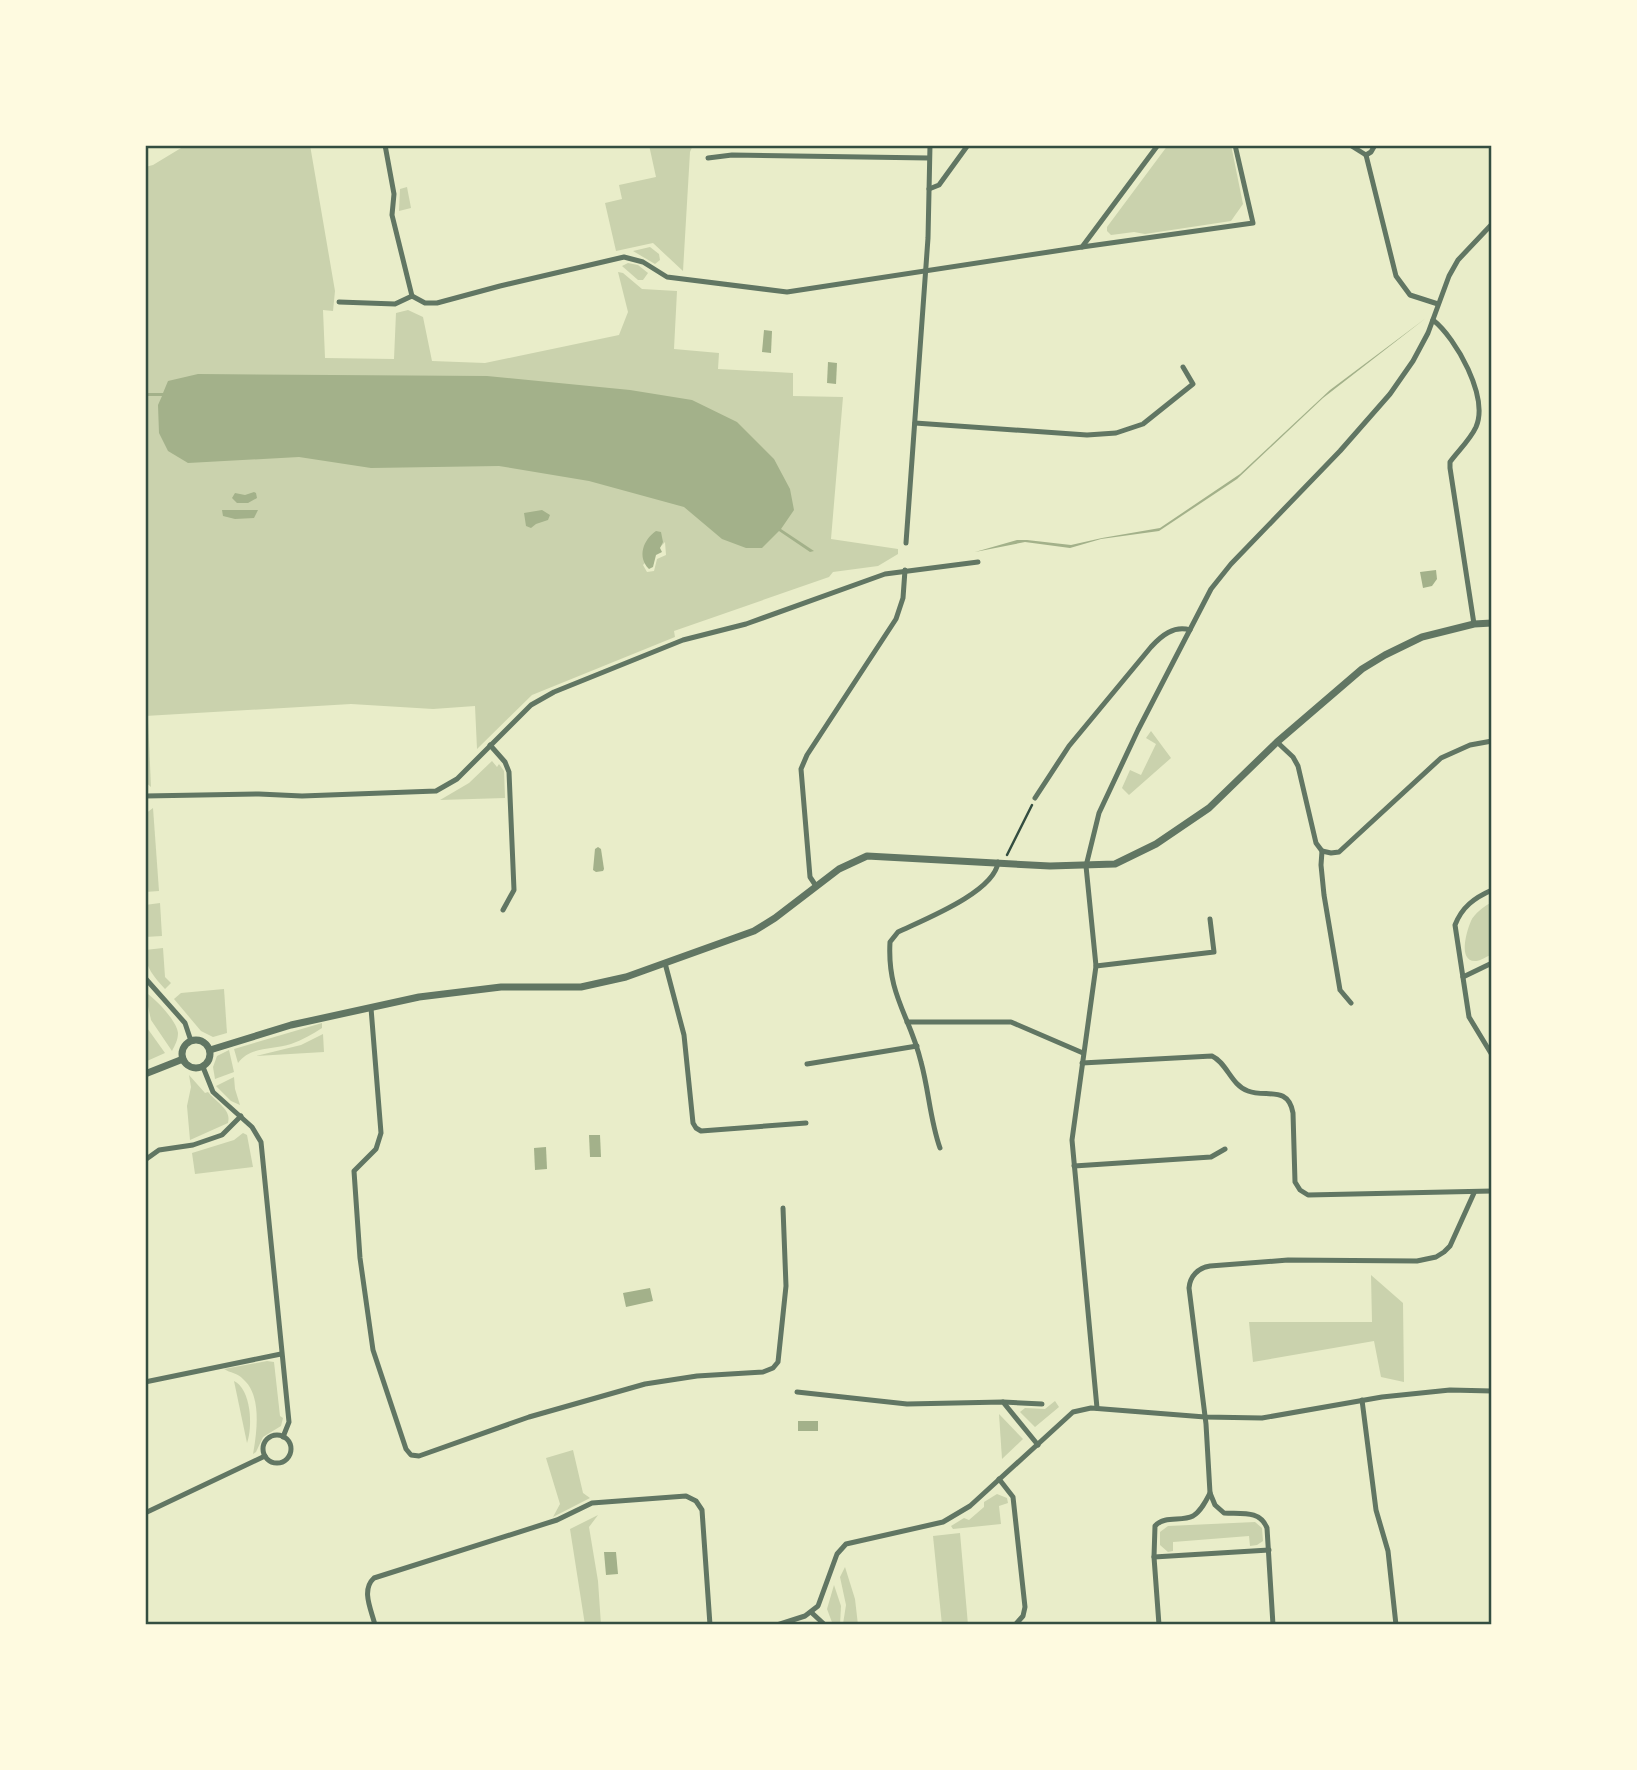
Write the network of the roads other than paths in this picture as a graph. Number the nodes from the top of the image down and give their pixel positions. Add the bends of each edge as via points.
1 (385, 145) edge
2 (930, 145) edge
3 (968, 145) edge
4 (1158, 145) edge
5 (1234, 145) edge
6 (1350, 145) edge
7 (1375, 145) edge
8 (1366, 155) junction
9 (708, 158) dead end
10 (929, 158) junction
11 (929, 189) junction
12 (1492, 225) edge
13 (1082, 247) junction
14 (926, 271) junction
15 (412, 296) junction
16 (339, 302) dead end
17 (1438, 304) junction
18 (1433, 320) junction
19 (1183, 367) dead end
20 (915, 423) junction
21 (906, 543) dead end
22 (978, 562) dead end
23 (905, 570) junction
24 (1492, 623) edge
25 (1474, 624) junction
26 (1190, 630) junction
27 (1492, 741) edge
28 (1278, 742) junction
29 (490, 745) junction
30 (145, 796) edge
31 (1035, 799) road end
32 (1322, 851) junction
33 (998, 862) junction
34 (1086, 866) junction
35 (816, 886) junction
36 (1492, 890) edge
37 (503, 911) dead end
38 (1210, 919) dead end
39 (665, 963) junction
40 (1492, 964) edge
41 (1096, 966) junction
42 (1463, 976) junction
43 (146, 980) edge
44 (1350, 1003) dead end
45 (371, 1008) junction
46 (907, 1022) junction
47 (191, 1041) junction
48 (917, 1046) junction
49 (210, 1050) junction
50 (1083, 1053) junction
51 (1492, 1055) edge
52 (183, 1059) junction
53 (1082, 1063) junction
54 (807, 1064) dead end
55 (202, 1067) junction
56 (145, 1073) edge
57 (241, 1116) junction
58 (806, 1123) dead end
59 (940, 1148) dead end
60 (1224, 1149) dead end
61 (145, 1160) edge
62 (1074, 1166) junction
63 (1492, 1191) edge
64 (1474, 1193) junction
65 (783, 1208) dead end
66 (281, 1354) junction
67 (145, 1382) edge
68 (1492, 1391) edge
69 (797, 1392) dead end
70 (1362, 1400) junction
71 (1003, 1402) junction
72 (1041, 1404) dead end
73 (1097, 1408) junction
74 (1205, 1417) junction
75 (283, 1437) junction
76 (1038, 1445) junction
77 (265, 1456) junction
78 (999, 1479) junction
79 (1210, 1493) junction
80 (145, 1513) edge
81 (1269, 1550) junction
82 (1154, 1557) junction
83 (812, 1613) junction
84 (375, 1625) edge
85 (710, 1625) edge
86 (777, 1625) edge
87 (825, 1625) edge
88 (1015, 1625) edge
89 (1159, 1625) edge
90 (1273, 1625) edge
91 (1396, 1625) edge

1 - 15 street via 394,194 392,215
2 - 10 street
3 - 11 street via 939,185
4 - 13 street
5 - 13 street via 1253,223
6 - 8 street
7 - 8 street
8 - 17 street via 1396,276 1410,295
9 - 10 street
10 - 11 street
11 - 14 street
12 - 17 street via 1458,260
13 - 14 street
14 - 15 street via 780,292 667,277 624,257 437,303
14 - 20 street
15 - 16 street via 394,304
17 - 18 street
18 - 25 street via 1468,368 1479,415 1475,429 1450,463
18 - 26 street via 1429,334 1390,394 1231,564
19 - 20 street via 1193,384 1143,424 1116,433 1087,436
20 - 21 street
22 - 23 street
23 - 29 street via 746,624 683,640 554,692 531,705
23 - 35 street via 896,619 801,769 810,877
24 - 25 street
25 - 28 street via 1422,637 1385,654 1344,683
26 - 31 street via 1175,630 1151,647 1069,746
26 - 34 street via 1107,793 1093,828
27 - 32 street via 1441,758 1339,852
28 - 32 street via 1298,766 1315,843
28 - 34 street via 1226,794 1156,844 1115,863
29 - 30 street via 447,786 425,793
29 - 37 street via 509,772 513,890
32 - 44 street via 1324,895 1340,990
33 - 34 street
33 - 35 street via 867,856
33 - 46 street via 975,892 892,937 892,987
34 - 41 street
35 - 39 street via 754,931
36 - 42 street via 1468,904 1455,925
38 - 41 street via 1214,951
39 - 45 street via 581,986 477,988
39 - 58 street via 684,1035 696,1128
40 - 42 street
41 - 50 street
42 - 51 street via 1469,1017
43 - 47 street via 185,1023
45 - 49 street via 291,1025
45 - 65 street via 381,1133 376,1149 354,1171 360,1258 375,1358 411,1455 645,1384 773,1368 778,1362 786,1286
46 - 48 street
46 - 50 street via 1011,1022
47 - 49 street via 203,1042
47 - 52 street
48 - 54 street
48 - 59 street
49 - 55 street
50 - 53 street
52 - 55 street via 192,1068
52 - 56 street
53 - 62 street via 1073,1122
53 - 64 street via 1212,1056 1246,1090 1280,1094 1292,1105 1295,1182 1308,1195
55 - 57 street via 213,1091
57 - 61 street via 222,1135 159,1150
57 - 66 street via 261,1142
60 - 62 street via 1211,1157
62 - 73 street
63 - 64 street
64 - 74 street via 1450,1246 1436,1257 1203,1267 1190,1279 1189,1288
66 - 67 street
66 - 75 street via 289,1422
68 - 70 street via 1450,1390
69 - 71 street via 906,1404
70 - 74 street via 1262,1418
70 - 91 street
71 - 72 street
71 - 76 street
73 - 74 street
73 - 76 street via 1073,1412
74 - 79 street
75 - 77 street via 267,1440
75 - 77 street via 290,1443 289,1457 277,1463
76 - 78 street
77 - 80 street
78 - 83 street via 970,1506 943,1522 846,1544 837,1554
78 - 88 street via 1013,1497 1025,1607
79 - 81 street via 1224,1513 1260,1516 1268,1528
79 - 82 street via 1190,1517 1157,1522
81 - 82 street
81 - 90 street
82 - 89 street
83 - 86 street
83 - 87 street
84 - 85 street via 366,1591 374,1578 557,1520 592,1503 686,1496 702,1510

